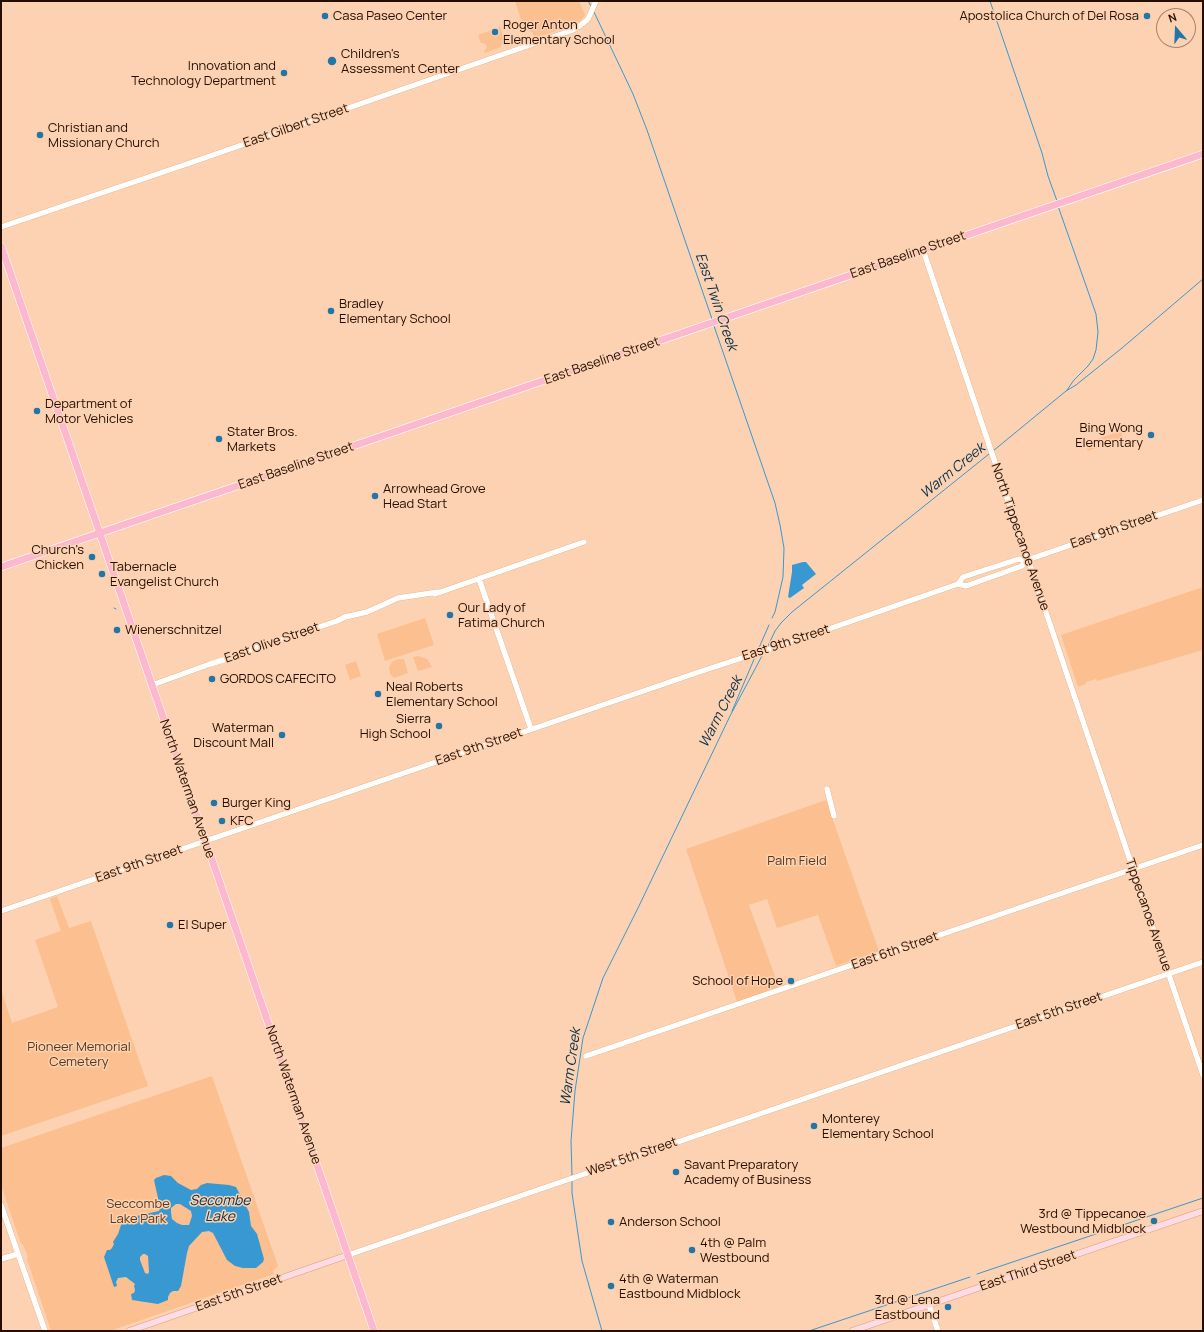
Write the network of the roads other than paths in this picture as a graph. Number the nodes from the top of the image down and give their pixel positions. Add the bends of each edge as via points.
1 (596, 1) edge
2 (1203, 154) edge
3 (1, 227) edge
4 (1, 246) edge
5 (923, 250) junction
6 (1203, 500) edge
7 (99, 534) junction
8 (584, 542) dead end
9 (1026, 560) junction
10 (1, 567) edge
11 (479, 579) junction
12 (958, 584) junction
13 (152, 685) junction
14 (531, 729) junction
15 (1094, 755) joint
16 (827, 789) dead end
17 (834, 816) dead end
18 (206, 842) junction
19 (1203, 845) edge
20 (1133, 869) junction
21 (1, 911) edge
22 (1203, 962) edge
23 (1168, 974) junction
24 (586, 1056) dead end
25 (916, 1060) joint
26 (1203, 1075) edge
27 (1, 1205) edge
28 (1203, 1211) edge
29 (18, 1254) junction
30 (348, 1255) junction
31 (1, 1259) edge
32 (929, 1305) junction
33 (45, 1331) edge
34 (129, 1331) edge
35 (374, 1331) edge
36 (852, 1331) edge
37 (938, 1331) edge

1 - 3 street, East Gilbert Street via 589,18 577,28
2 - 5 main road, East Baseline Street
4 - 7 main road, North Waterman Avenue
5 - 7 main road, East Baseline Street
5 - 9 street, North Tippecanoe Avenue
6 - 9 street, East 9th Street
7 - 10 main road, East Baseline Street
7 - 13 main road, North Waterman Avenue
8 - 11 street, East Olive Street
9 - 12 street, East 9th Street via 1022,566 966,586
9 - 12 street, East 9th Street via 1019,558 963,577
9 - 15 street, North Tippecanoe Avenue
11 - 13 street, East Olive Street via 428,597 393,602 345,617
11 - 14 street
12 - 14 street, East 9th Street
13 - 18 main road, North Waterman Avenue
14 - 18 street, East 9th Street
15 - 20 street, Tippecanoe Avenue
16 - 17 street
18 - 21 street, East 9th Street
18 - 30 main road, North Waterman Avenue
19 - 20 street, East 6th Street
20 - 23 street, Tippecanoe Avenue
20 - 24 street, East 6th Street
22 - 23 street, East 5th Street
23 - 25 street, East 5th Street
23 - 26 street, Tippecanoe Avenue
25 - 30 street, West 5th Street
27 - 29 street
28 - 32 main road, East Third Street
29 - 31 street
29 - 33 street
30 - 34 main road, East 5th Street
30 - 35 main road, North Waterman Avenue
32 - 36 main road, East Third Street
32 - 37 street

